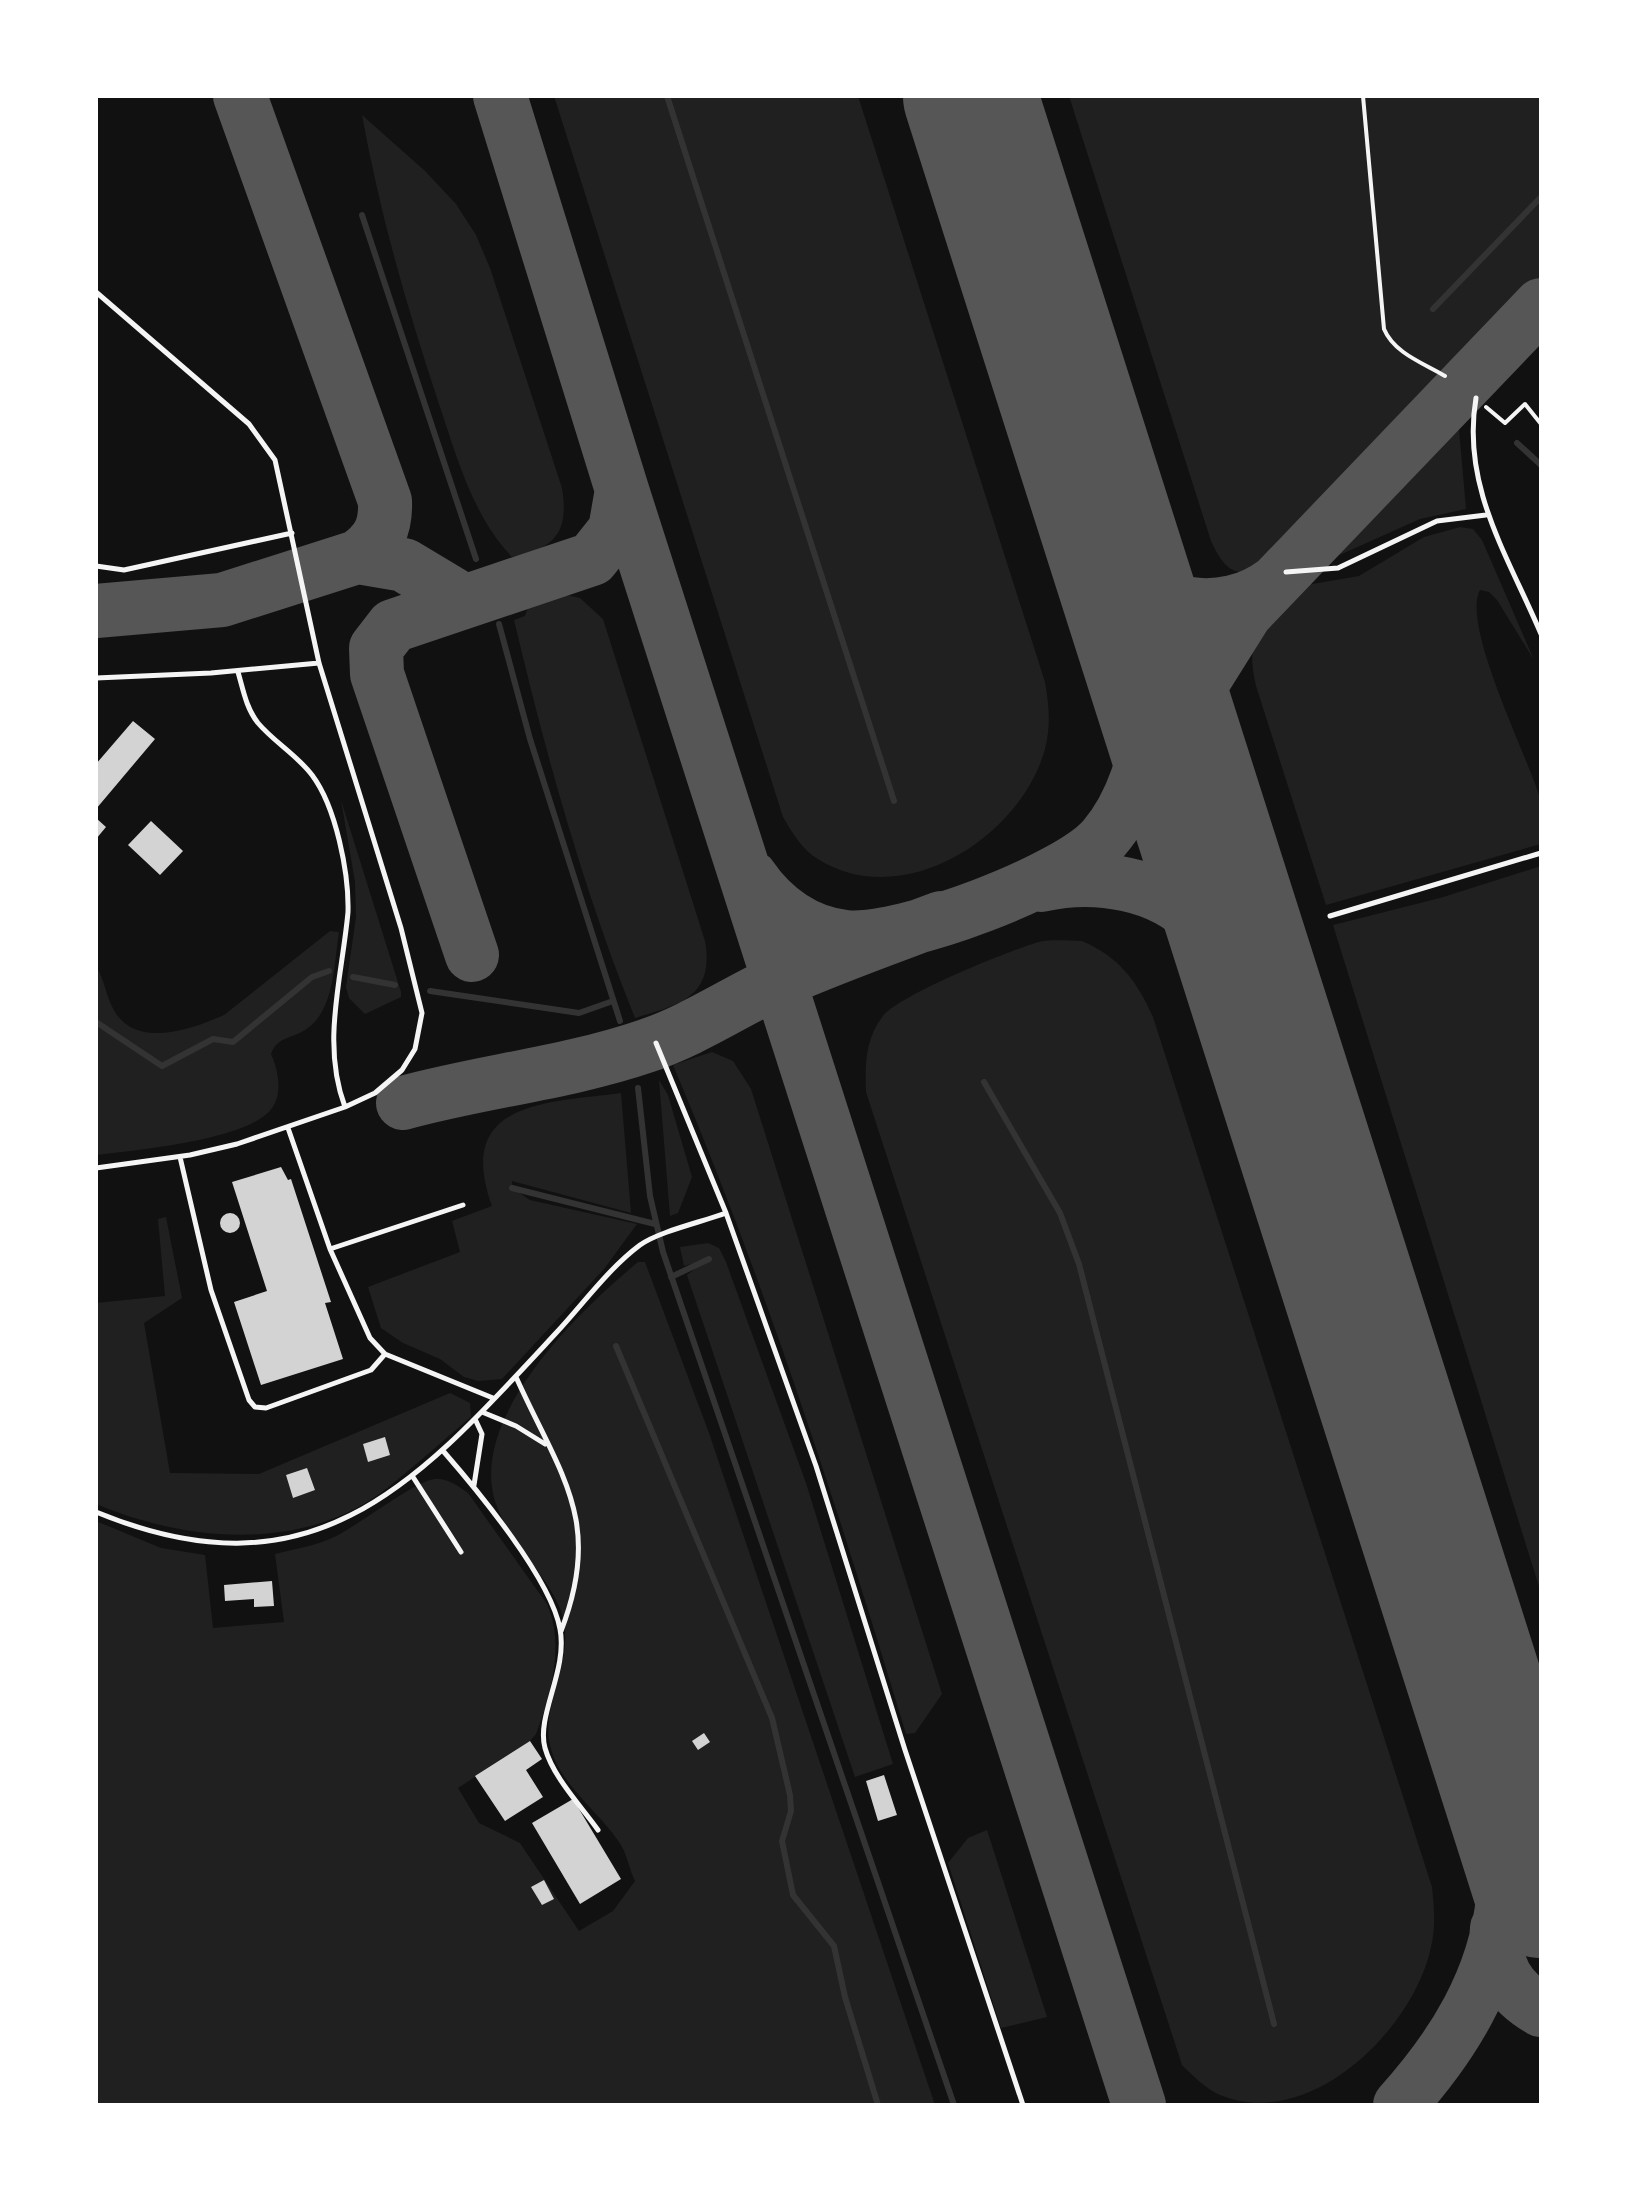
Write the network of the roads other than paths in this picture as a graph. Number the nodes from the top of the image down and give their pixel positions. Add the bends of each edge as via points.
1 (96, 292) edge
2 (1476, 398) road end
3 (1486, 515) junction
4 (292, 533) junction
5 (96, 566) edge
6 (1286, 572) dead end
7 (1541, 634) edge
8 (319, 663) junction
9 (238, 672) junction
10 (96, 678) edge
11 (1541, 853) edge
12 (1330, 916) dead end
13 (656, 1043) dead end
14 (345, 1107) junction
15 (288, 1128) junction
16 (180, 1157) junction
17 (96, 1168) edge
18 (463, 1205) dead end
19 (726, 1213) junction
20 (330, 1249) junction
21 (385, 1354) junction
22 (516, 1377) junction
23 (493, 1398) junction
24 (482, 1412) junction
25 (475, 1419) junction
26 (546, 1445) junction
27 (444, 1452) junction
28 (413, 1477) junction
29 (473, 1486) junction
30 (96, 1512) edge
31 (461, 1552) dead end
32 (561, 1632) junction
33 (598, 1830) dead end
34 (1023, 2105) edge

1 - 4 lane via 260,435 275,460
2 - 3 lane via 1474,459
3 - 6 lane via 1437,521 1338,568
3 - 7 lane
4 - 5 lane via 124,570
4 - 8 lane
8 - 9 lane
8 - 14 lane via 422,1013 415,1049 402,1070 375,1093
9 - 10 lane
9 - 14 lane via 247,706 313,776 336,826 348,902 332,1043 335,1078
11 - 12 lane
13 - 19 lane
14 - 15 lane
15 - 16 lane
15 - 20 lane
16 - 17 lane
16 - 21 lane via 211,1290 255,1407 266,1408 371,1370
18 - 20 lane
19 - 22 lane via 643,1243
19 - 34 lane via 816,1466
20 - 21 lane via 370,1338
21 - 23 lane
22 - 23 lane
22 - 26 lane
23 - 24 lane
24 - 25 lane
24 - 26 lane
25 - 27 lane
25 - 29 lane via 482,1434
26 - 32 lane via 565,1479 581,1543 575,1595
27 - 28 lane
27 - 29 lane
28 - 30 lane via 340,1522 279,1541 180,1540
28 - 31 lane
29 - 32 lane via 548,1596
32 - 33 lane via 562,1656 543,1728 544,1746

